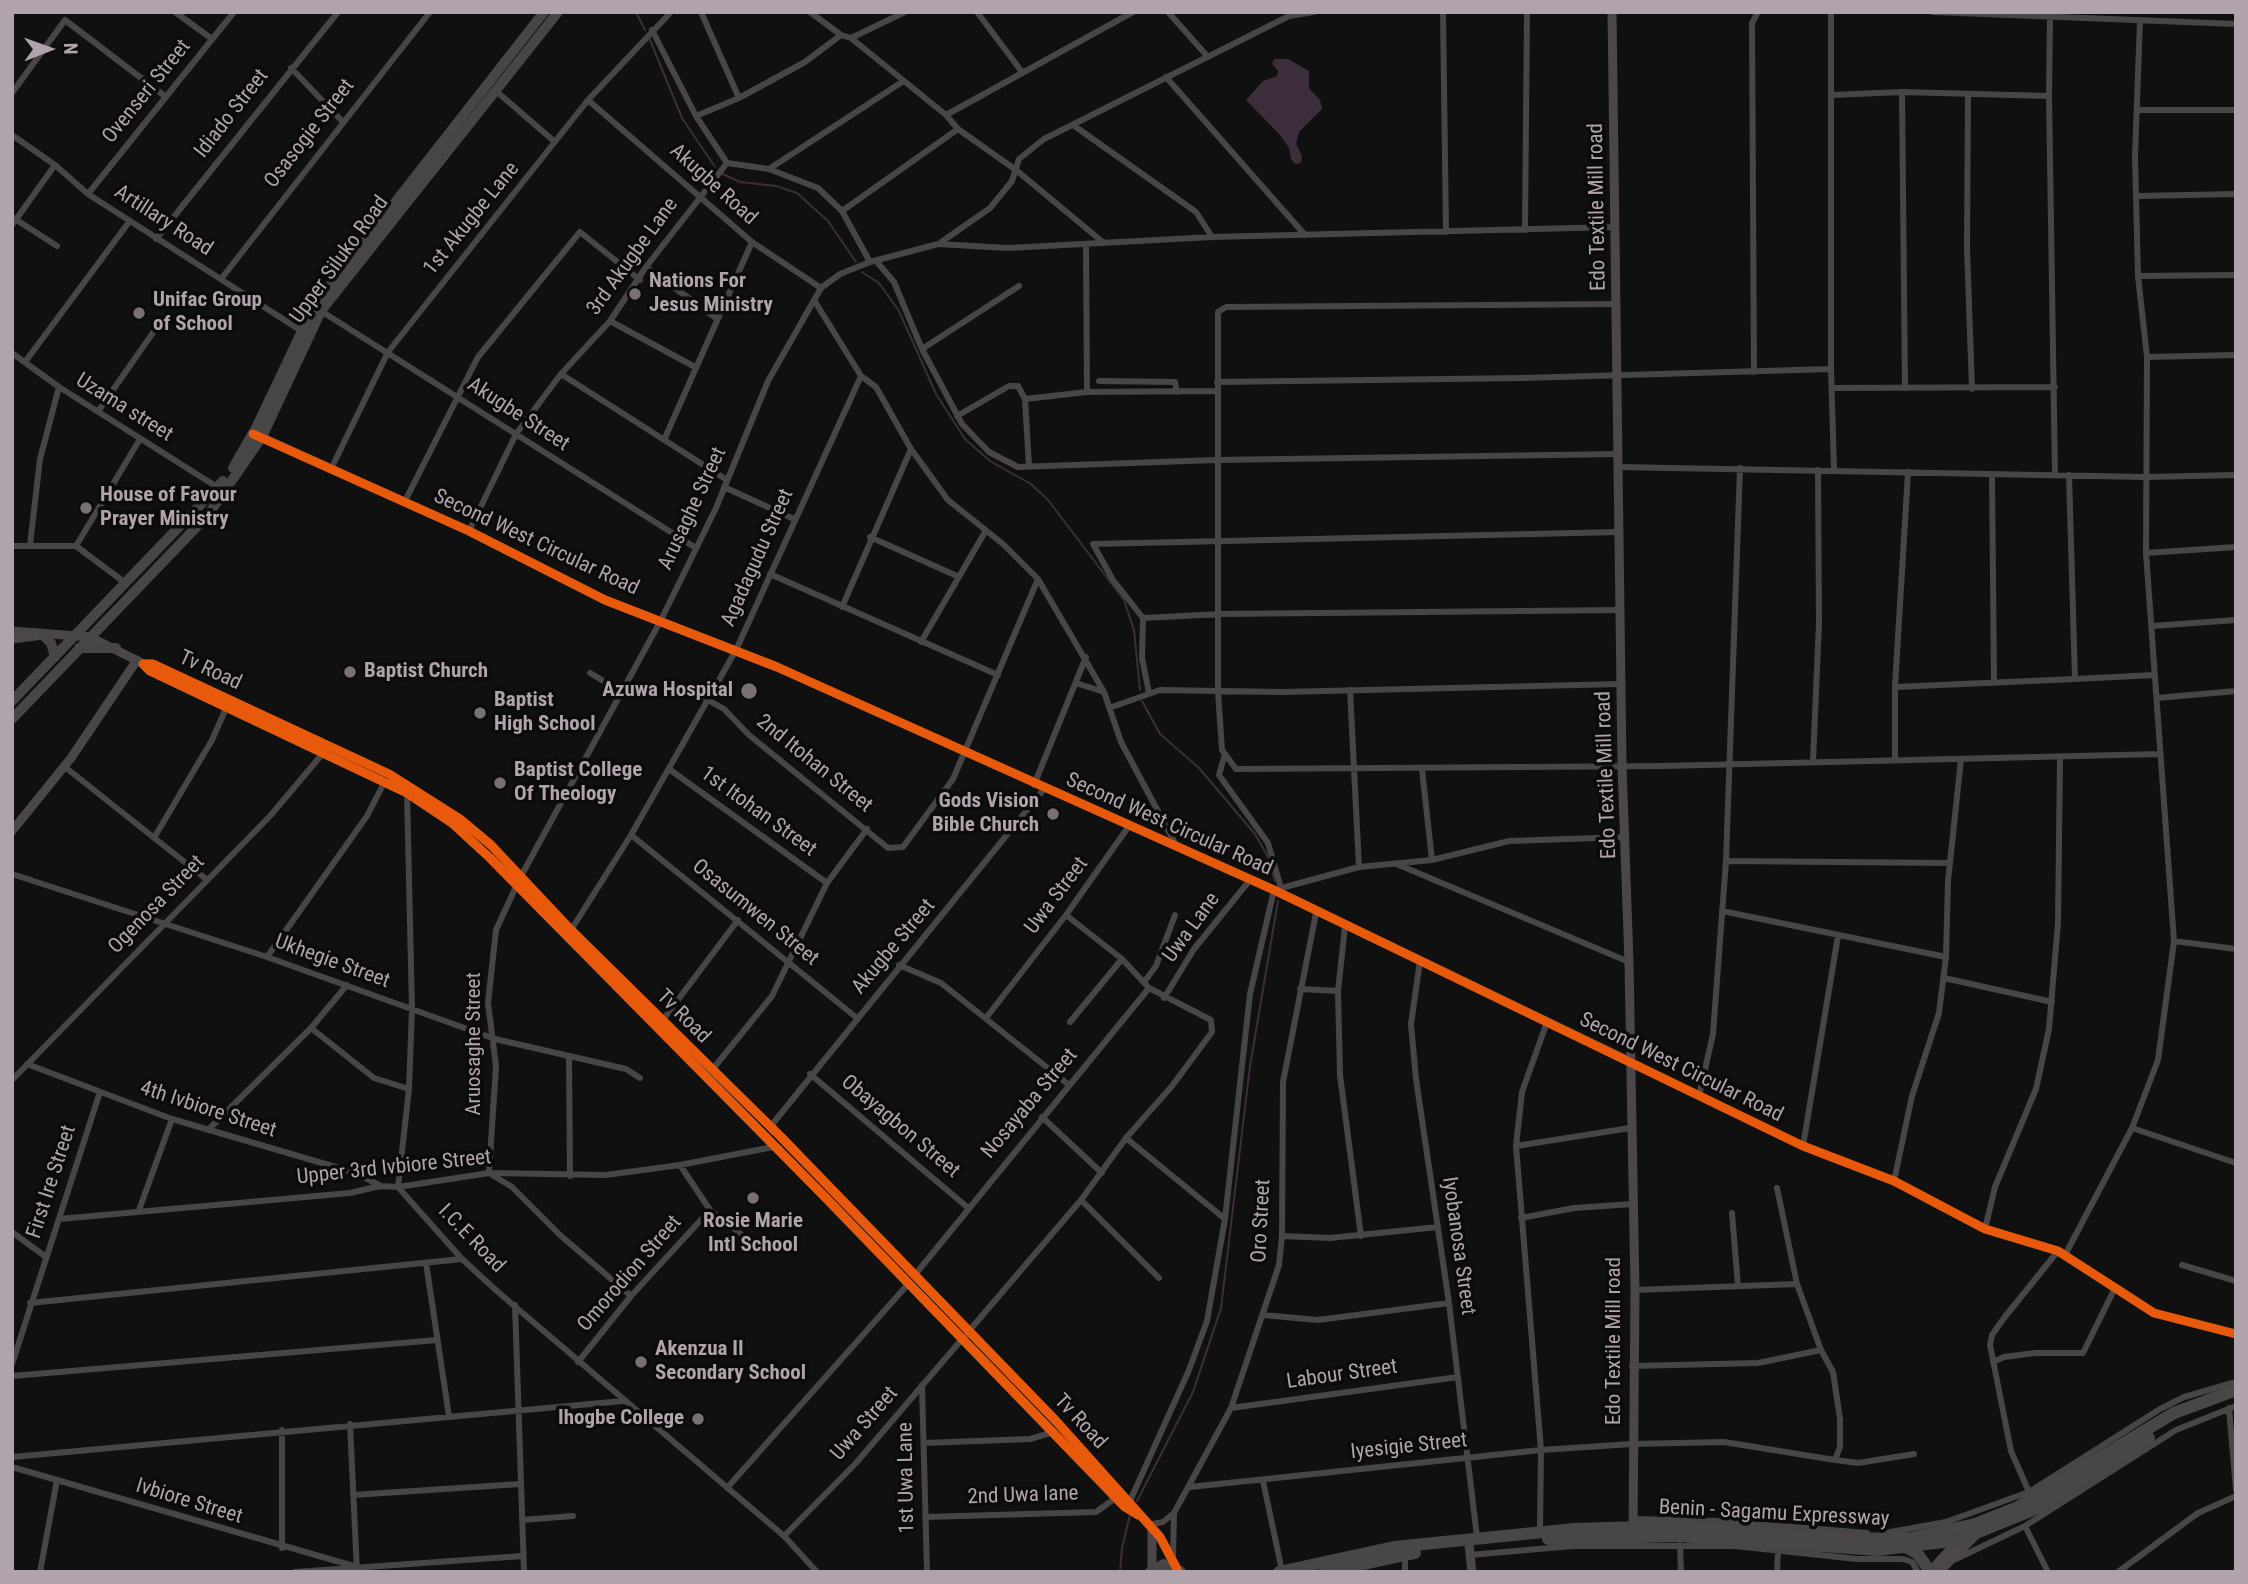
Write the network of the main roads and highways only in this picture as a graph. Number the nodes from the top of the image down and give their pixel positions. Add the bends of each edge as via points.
1 (544, 12) edge
2 (558, 12) edge
3 (258, 435) junction
4 (102, 624) junction
5 (43, 635) road end
6 (79, 648) junction
7 (55, 657) junction
8 (12, 701) edge
9 (12, 719) edge
10 (2236, 1390) edge
11 (2233, 1404) edge
12 (1633, 1527) junction
13 (1975, 1530) junction
14 (1472, 1546) junction
15 (1907, 1548) junction
16 (1177, 1566) edge
17 (1151, 1571) edge
18 (1281, 1571) edge
19 (1929, 1571) edge
20 (1326, 1572) edge

1 - 3 main road, Upper Siluko Road via 353,254 300,330
2 - 3 main road, Upper Siluko Road via 321,311
3 - 4 main road, Upper Siluko Road via 208,515
3 - 7 main road, Upper Siluko Road via 219,488
4 - 6 main road, Upper Siluko Road
4 - 6 main road via 106,639 117,648
5 - 7 main road
6 - 9 main road, Upper Siluko Road
7 - 8 main road, Upper Siluko Road
10 - 13 highway, Benin - Sagamu Expressway via 2174,1413 2057,1486 2007,1505
11 - 13 highway via 2184,1416 2038,1508
12 - 13 highway, Benin - Sagamu Expressway via 1880,1541
12 - 14 highway
12 - 14 highway, Benin - Sagamu Expressway via 1540,1531
12 - 15 highway via 1851,1549
13 - 15 highway via 1959,1541
14 - 18 highway, Benin - Sagamu Expressway via 1395,1547
14 - 20 highway via 1405,1554
15 - 19 highway via 1917,1553
16 - 17 highway via 1164,1564

